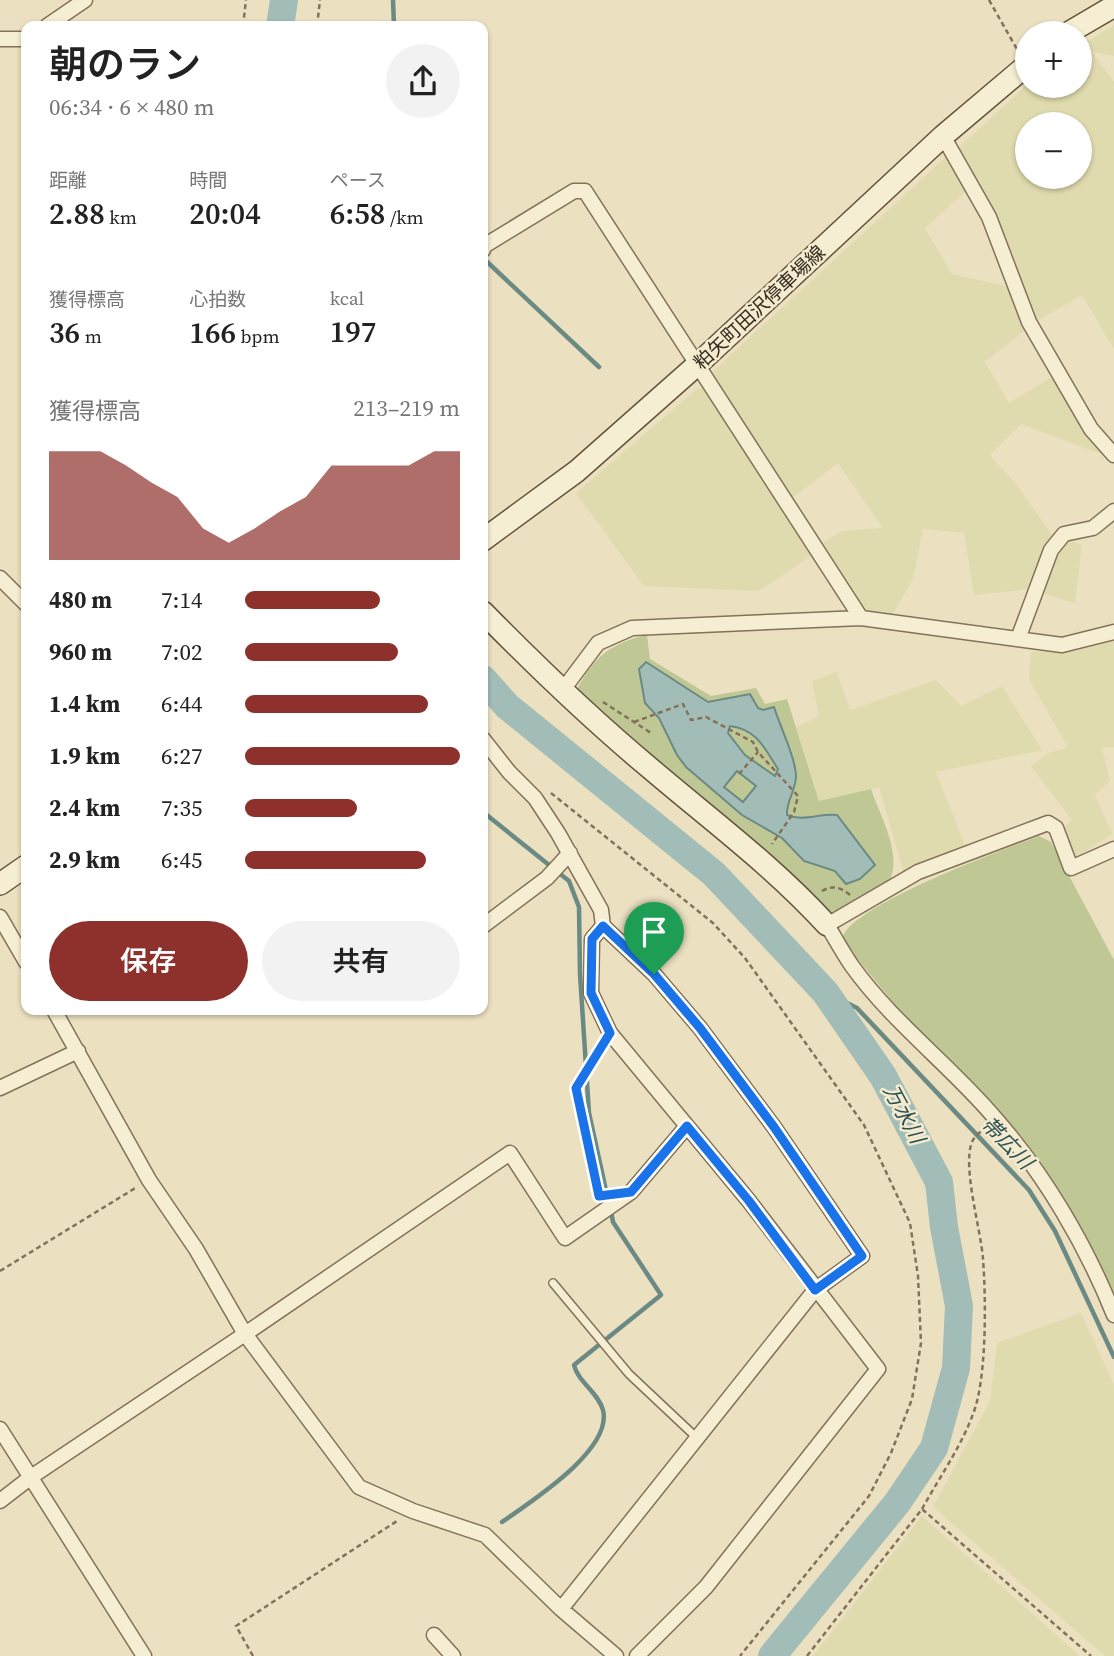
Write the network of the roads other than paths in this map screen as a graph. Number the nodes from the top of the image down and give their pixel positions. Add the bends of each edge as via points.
1 (85, 0) edge
2 (1114, 6) edge
3 (54, 21) edge
4 (1089, 21) edge
5 (0, 39) edge
6 (21, 39) edge
7 (1015, 69) edge
8 (943, 136) junction
9 (488, 244) edge
10 (698, 364) junction
11 (1114, 455) edge
12 (1114, 510) edge
13 (488, 536) edge
14 (0, 578) edge
15 (21, 599) edge
16 (488, 617) edge
17 (861, 618) junction
18 (1114, 632) edge
19 (1018, 639) junction
20 (562, 691) junction
21 (488, 745) edge
22 (1114, 849) edge
23 (567, 856) junction
24 (21, 869) edge
25 (0, 884) edge
26 (0, 917) edge
27 (488, 922) edge
28 (827, 925) junction
29 (603, 926) junction
30 (21, 953) edge
31 (57, 1015) edge
32 (610, 1033) junction
33 (78, 1051) junction
34 (0, 1088) edge
35 (687, 1126) junction
36 (623, 1196) junction
37 (554, 1283) dead end
38 (815, 1290) junction
39 (1114, 1315) edge
40 (245, 1334) junction
41 (0, 1429) edge
42 (697, 1438) junction
43 (31, 1477) junction
44 (0, 1501) edge
45 (561, 1609) junction
46 (434, 1635) dead end
47 (144, 1656) edge
48 (453, 1656) edge
49 (616, 1656) edge
50 (636, 1656) edge

1 - 3 street
2 - 4 main road
5 - 6 street
7 - 8 main road, 粕矢町田沢停車場線
8 - 10 main road, 粕矢町田沢停車場線
8 - 11 street via 989,217 1029,322 1091,429
9 - 10 street via 574,191 585,191
10 - 13 main road, 粕矢町田沢停車場線 via 577,471
10 - 17 street
12 - 19 street via 1093,528 1064,534 1051,550
14 - 15 street
16 - 20 main road
17 - 19 street
17 - 20 street via 632,628 598,642
18 - 19 street via 1062,645
20 - 28 main road via 754,852
21 - 23 street via 535,798
22 - 28 street via 1071,868 1056,828 1048,823 918,872
23 - 27 street
23 - 29 street via 601,910
24 - 25 main road
26 - 30 street
28 - 39 street via 852,967 997,1119 1086,1253
29 - 32 street via 592,939 591,993
29 - 38 street via 654,974 700,1028 862,1256
31 - 33 street
32 - 35 street
32 - 36 lane via 576,1088 599,1196
33 - 34 street
33 - 40 street via 149,1180
35 - 36 street
35 - 38 street
36 - 40 street via 565,1238 510,1153
37 - 42 lane via 629,1374
38 - 42 street
38 - 50 street via 878,1369 706,1587
40 - 43 street
40 - 45 street via 359,1487 485,1535
41 - 43 street
42 - 45 street
43 - 44 street
43 - 47 street
45 - 49 street
46 - 48 street

